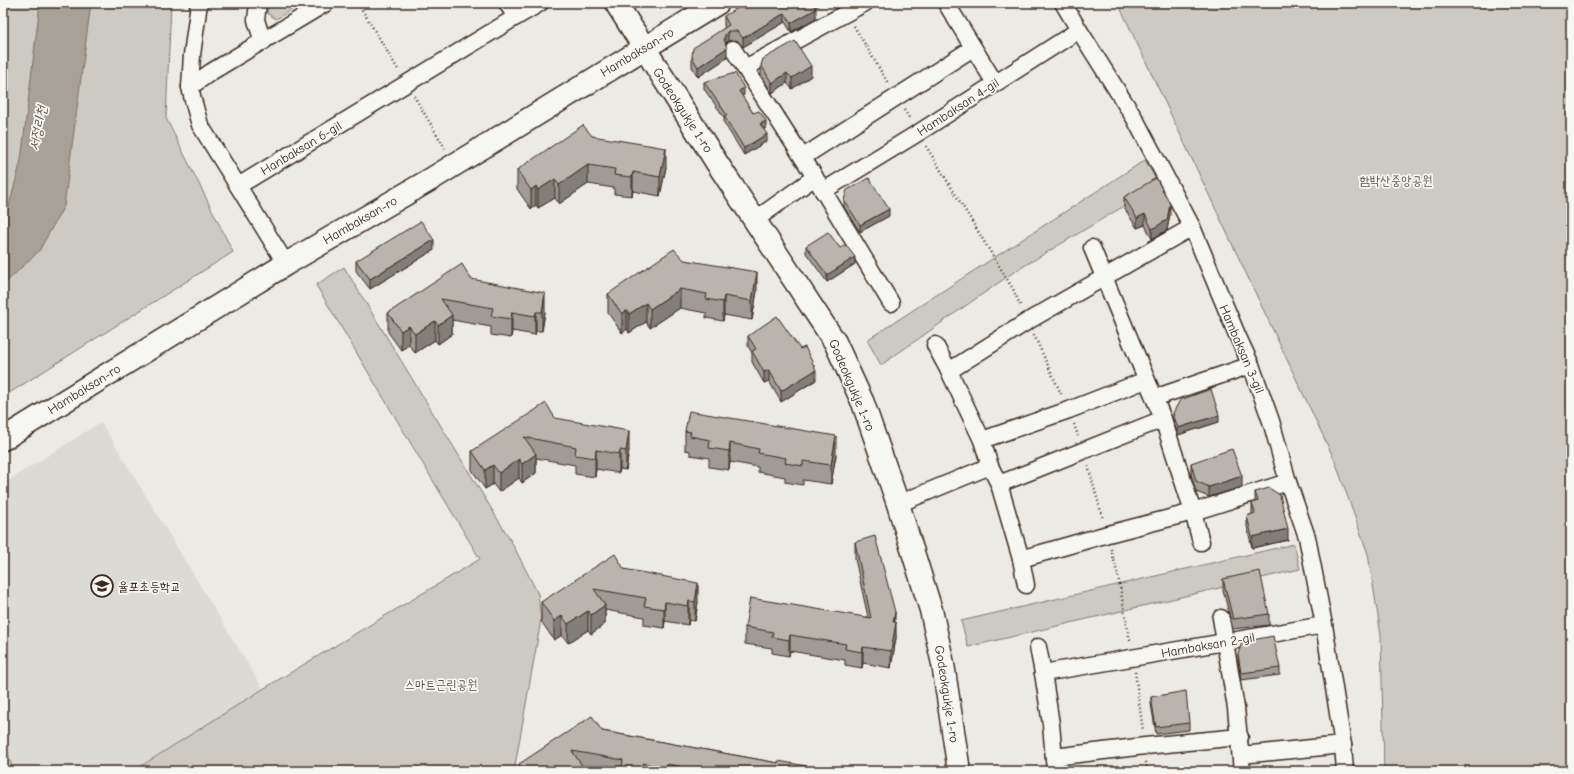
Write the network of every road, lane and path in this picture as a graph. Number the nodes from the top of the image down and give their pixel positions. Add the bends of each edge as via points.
1 (199, 3) edge
2 (258, 3) edge
3 (326, 3) edge
4 (507, 3) edge
5 (540, 3) edge
6 (616, 3) edge
7 (718, 3) edge
8 (865, 3) edge
9 (946, 3) edge
10 (1063, 3) edge
11 (847, 14) junction
12 (516, 17) junction
13 (1079, 30) junction
14 (263, 42) junction
15 (643, 48) junction
16 (973, 48) junction
17 (733, 49) dead end
18 (745, 68) junction
19 (995, 83) junction
20 (190, 87) junction
21 (897, 98) junction
22 (918, 133) junction
23 (803, 157) junction
24 (815, 177) junction
25 (238, 186) junction
26 (824, 191) junction
27 (756, 220) junction
28 (1192, 227) junction
29 (1092, 248) dead end
30 (286, 264) junction
31 (1104, 277) junction
32 (1012, 288) dead end
33 (891, 303) dead end
34 (935, 345) dead end
35 (1251, 365) junction
36 (949, 371) junction
37 (1146, 380) junction
38 (1154, 398) junction
39 (1163, 419) junction
40 (3, 439) edge
41 (982, 440) junction
42 (990, 466) junction
43 (1288, 482) junction
44 (999, 484) junction
45 (898, 504) junction
46 (1193, 512) junction
47 (1201, 542) dead end
48 (1021, 559) junction
49 (1026, 585) dead end
50 (1122, 598) dead end
51 (1221, 618) dead end
52 (1324, 625) junction
53 (1225, 642) junction
54 (1038, 648) dead end
55 (1133, 658) junction
56 (1043, 673) junction
57 (1240, 737) junction
58 (1343, 745) junction
59 (1145, 746) junction
60 (1241, 763) edge
61 (1054, 764) edge
62 (959, 771) edge
63 (1147, 771) edge
64 (1345, 771) edge

1 - 20 street
2 - 14 street via 256,20
3 - 14 street
4 - 12 street
5 - 12 street, Hanbaksan 6-gil
6 - 15 street, Godeokgukje 1-ro
7 - 15 street, Hambaksan-ro
8 - 11 street
9 - 16 street
10 - 13 street
11 - 18 street
11 - 21 path
12 - 25 street, Hanbaksan 6-gil
13 - 19 street, Hambaksan 4-gil
13 - 28 street, Hambaksan 3-gil via 1135,119
14 - 20 street
15 - 27 street, Godeokgukje 1-ro
15 - 30 street, Hambaksan-ro via 433,178
16 - 19 street
16 - 21 street
17 - 18 street
18 - 23 street
19 - 22 street, Hambaksan 4-gil
20 - 25 street via 200,124
21 - 22 path
21 - 23 street
22 - 26 street, Hambaksan 4-gil
22 - 32 path
23 - 24 street
24 - 26 street
24 - 27 street
25 - 30 street
26 - 33 street
27 - 45 street, Godeokgukje 1-ro via 835,342 863,404
28 - 31 street
28 - 35 street, Hambaksan 3-gil
29 - 31 street
30 - 40 street, Hambaksan-ro
31 - 36 street
31 - 37 street
34 - 36 street
35 - 38 street
35 - 43 street, Hambaksan 3-gil via 1271,421
36 - 41 street
37 - 38 street
37 - 41 street
38 - 39 street
39 - 44 street
39 - 46 street
41 - 42 street
42 - 44 street
42 - 45 street
43 - 46 street
43 - 52 street, Hambaksan 3-gil via 1307,537
44 - 48 street
45 - 62 street, Godeokgukje 1-ro via 931,610 943,664
46 - 47 street
46 - 48 street
48 - 49 street
50 - 55 path
51 - 53 street
52 - 53 street, Hambaksan 2-gil
52 - 58 street
53 - 55 street, Hambaksan 2-gil
53 - 57 street
54 - 56 street
55 - 56 street, Hambaksan 2-gil
55 - 59 path
56 - 61 street
57 - 59 street
57 - 60 street
58 - 60 street
58 - 64 street
59 - 61 street
59 - 63 path

